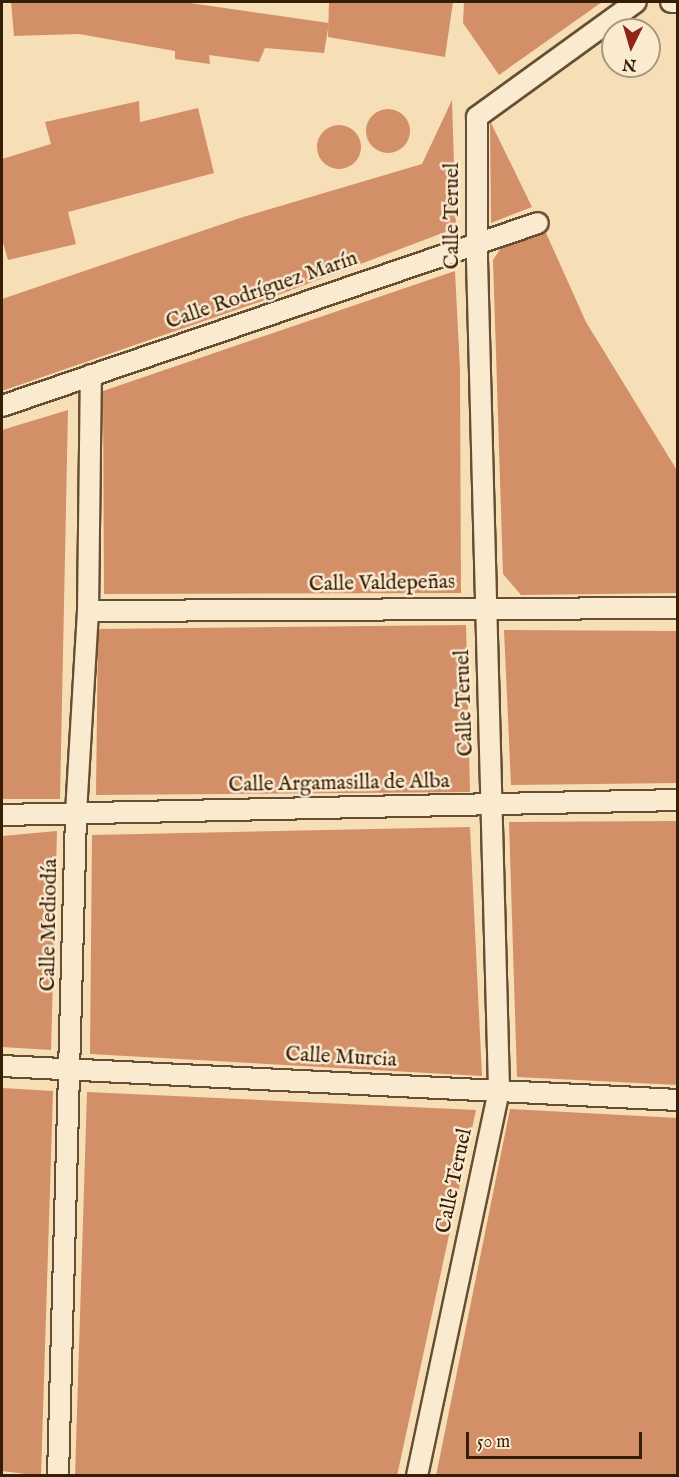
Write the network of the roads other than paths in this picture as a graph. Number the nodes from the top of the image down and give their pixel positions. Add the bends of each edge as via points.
1 (636, 2) edge
2 (671, 2) edge
3 (678, 2) edge
4 (538, 223) dead end
5 (476, 242) junction
6 (92, 375) junction
7 (2, 406) edge
8 (486, 607) junction
9 (678, 608) edge
10 (88, 611) junction
11 (678, 800) edge
12 (492, 804) junction
13 (76, 813) junction
14 (2, 815) edge
15 (2, 1066) edge
16 (72, 1069) junction
17 (499, 1089) junction
18 (678, 1100) edge
19 (58, 1476) edge
20 (417, 1476) edge

1 - 5 street, Calle Teruel via 477,117
2 - 3 street
4 - 5 street, Calle Rodríguez Marín
5 - 6 street, Calle Rodríguez Marín
5 - 8 street, Calle Teruel
6 - 7 street, Calle Rodríguez Marín
6 - 10 street, Calle Mediodía
8 - 9 street, Calle Valdepeñas
8 - 10 street, Calle Valdepeñas
8 - 12 street, Calle Teruel
10 - 13 street, Calle Mediodía
11 - 12 street, Calle Argamasilla de Alba
12 - 13 street, Calle Argamasilla de Alba
12 - 17 street, Calle Teruel
13 - 14 street, Calle Argamasilla de Alba
13 - 16 street, Calle Mediodía
15 - 16 street, Calle Murcia
16 - 17 street, Calle Murcia
16 - 19 street, Calle Mediodía
17 - 18 street, Calle Murcia
17 - 20 street, Calle Teruel

